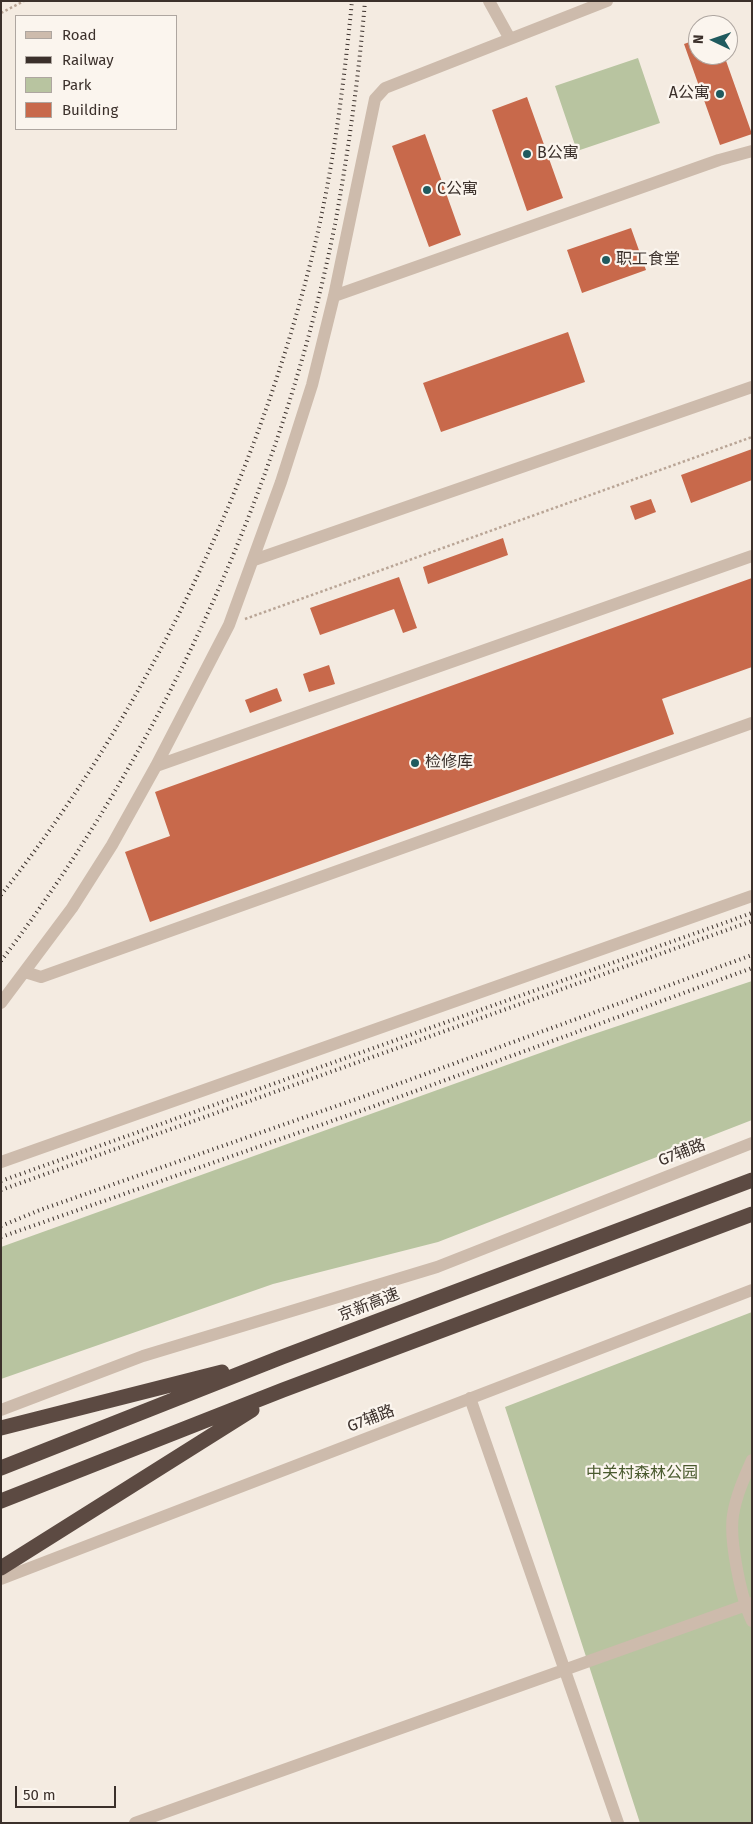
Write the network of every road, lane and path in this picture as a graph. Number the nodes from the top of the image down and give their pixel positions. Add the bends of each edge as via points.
1 (24, 1) edge
2 (490, 1) edge
3 (607, 1) edge
4 (1, 13) edge
5 (510, 39) junction
6 (752, 151) edge
7 (334, 296) junction
8 (752, 388) edge
9 (752, 438) edge
10 (752, 556) edge
11 (254, 560) junction
12 (229, 625) junction
13 (752, 723) edge
14 (156, 766) junction
15 (752, 896) edge
16 (25, 972) junction
17 (1, 1003) edge
18 (752, 1143) edge
19 (1, 1162) edge
20 (752, 1180) edge
21 (752, 1214) edge
22 (752, 1290) edge
23 (282, 1357) junction
24 (283, 1390) junction
25 (470, 1398) junction
26 (1, 1410) edge
27 (1, 1428) edge
28 (752, 1460) edge
29 (1, 1468) edge
30 (1, 1501) edge
31 (1, 1568) edge
32 (1, 1579) edge
33 (748, 1604) edge
34 (752, 1621) edge
35 (564, 1670) junction
36 (135, 1823) edge
37 (618, 1823) edge

1 - 4 path
2 - 5 street
3 - 5 street
5 - 7 street via 384,88 375,99
6 - 7 street
7 - 11 street via 312,385
8 - 11 street
9 - 12 path
10 - 14 street
11 - 12 street
12 - 14 street
13 - 16 street via 41,977
14 - 16 street via 112,845
15 - 19 street
16 - 17 street
18 - 26 street, G7辅路 via 437,1268 143,1356
20 - 23 highway, 京新高速
21 - 24 highway
22 - 25 street, G7辅路
23 - 27 highway
23 - 29 highway, 京新高速
24 - 30 highway
24 - 31 highway
25 - 32 street, G7辅路
25 - 35 street
28 - 33 street via 741,1484 733,1517 734,1548
33 - 34 street
33 - 35 street
35 - 36 street
35 - 37 street

